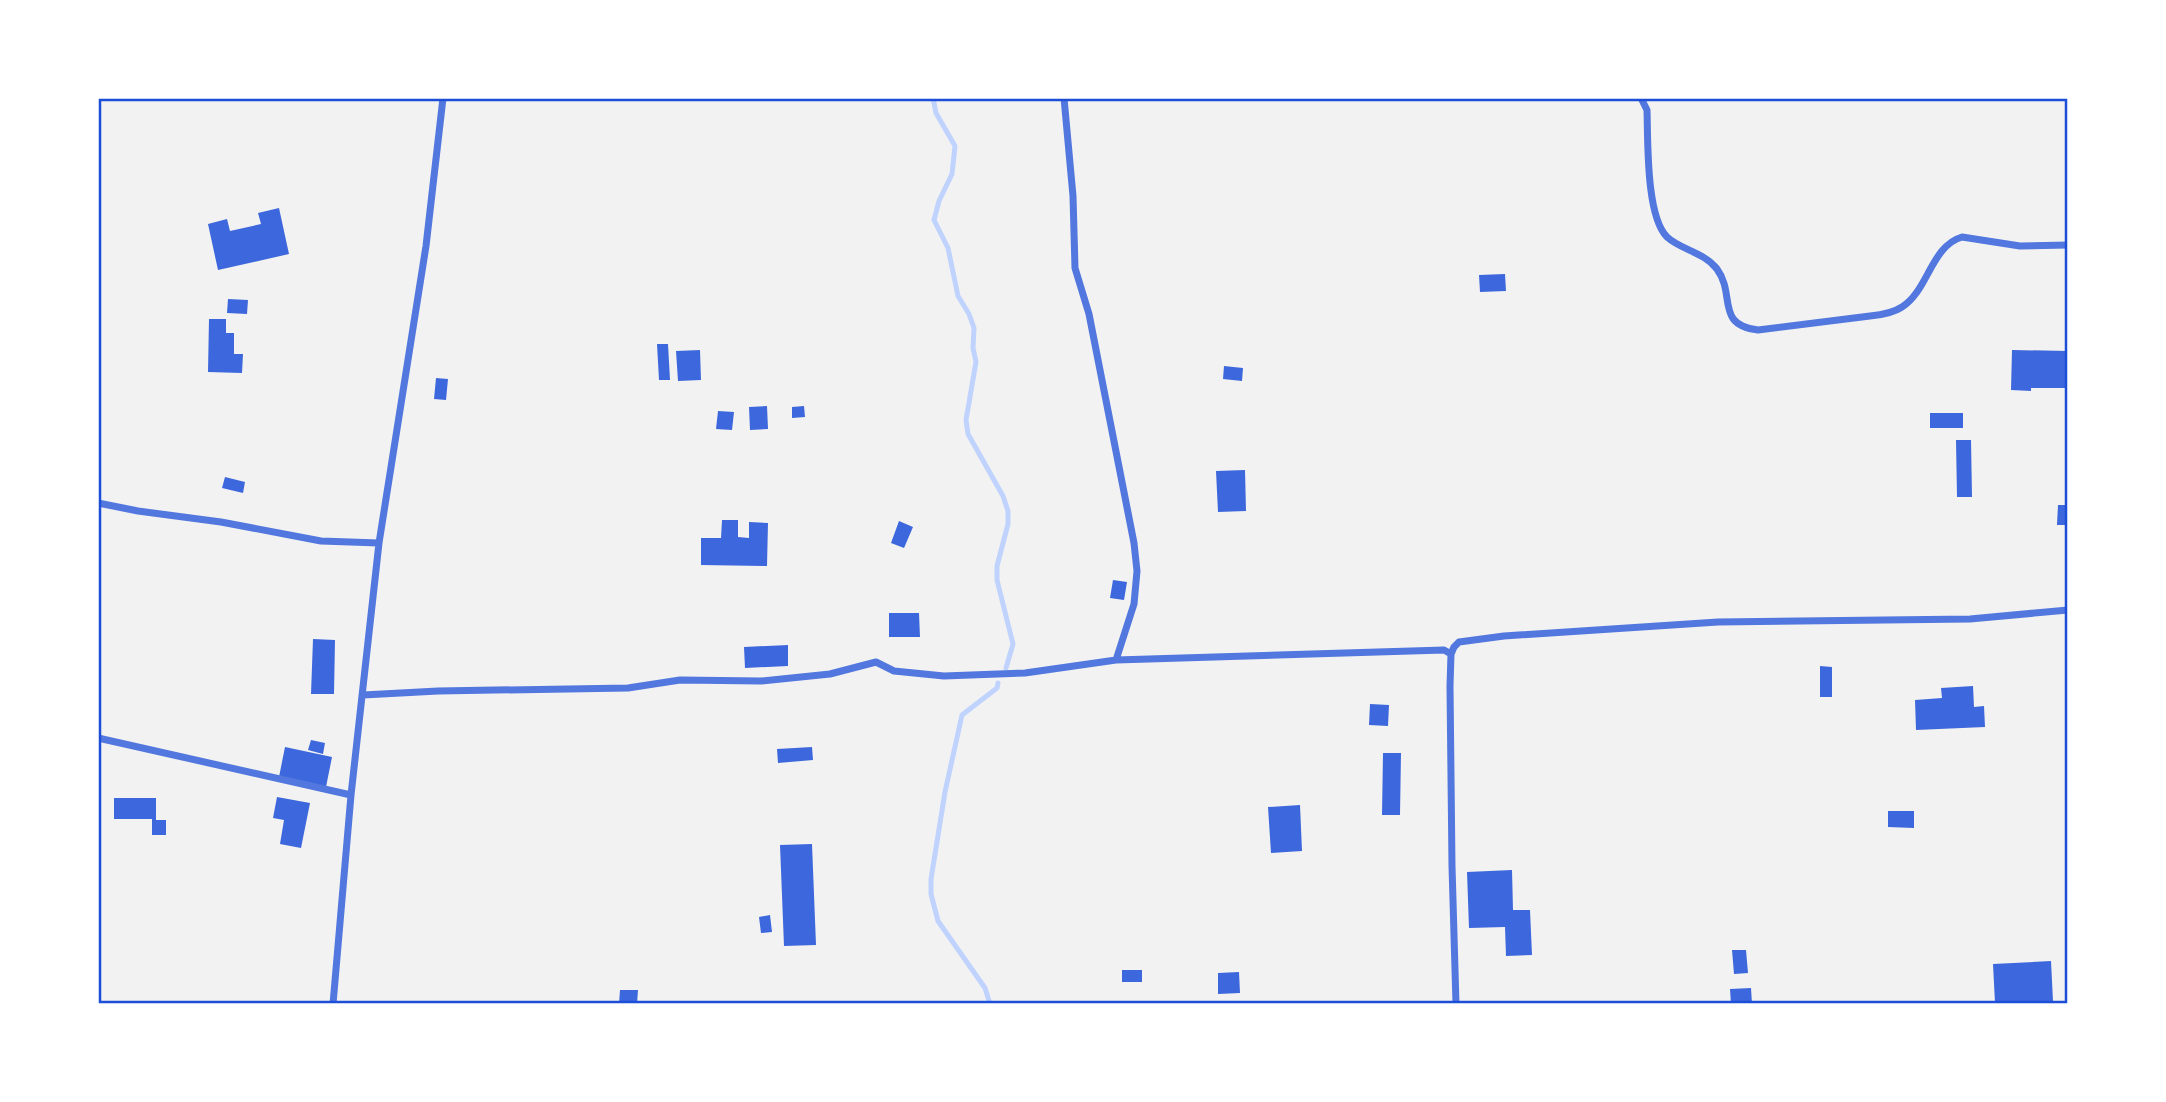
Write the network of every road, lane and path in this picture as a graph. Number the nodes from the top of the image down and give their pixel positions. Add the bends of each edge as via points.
1 (443, 98) edge
2 (1064, 98) edge
3 (1641, 98) edge
4 (2068, 245) edge
5 (98, 503) edge
6 (379, 543) junction
7 (2068, 610) edge
8 (1451, 654) junction
9 (1116, 660) junction
10 (363, 695) junction
11 (98, 738) edge
12 (351, 795) junction
13 (333, 1004) edge
14 (1456, 1004) edge

1 - 6 street via 426,246
2 - 9 street via 1075,268 1089,314 1135,543 1134,604
3 - 4 street via 1647,110 1652,204 1658,223 1668,238 1718,271 1733,320 1743,328 1816,323 1900,309 1947,246 1962,237 2020,246
5 - 6 street via 321,541
6 - 10 street
7 - 8 street via 1970,619 1718,622 1504,636 1459,642
8 - 9 street via 1444,650
8 - 14 street
9 - 10 street via 1025,674 944,676 894,671 876,662 830,674 761,681 680,680 628,688
10 - 12 street
11 - 12 street
12 - 13 street

